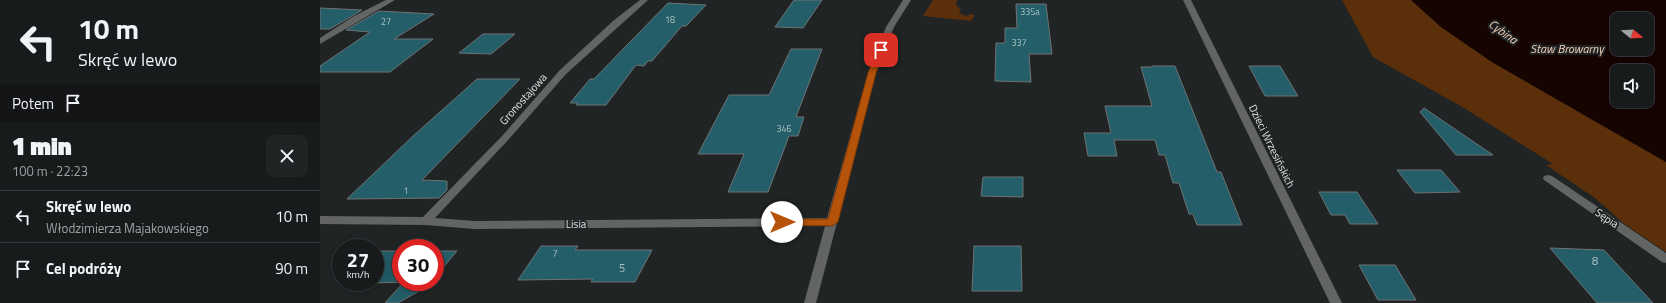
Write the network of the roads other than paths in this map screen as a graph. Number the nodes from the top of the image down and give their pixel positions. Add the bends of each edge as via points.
1 (391, 0) edge
2 (644, 0) edge
3 (908, 0) edge
4 (1187, 0) edge
5 (320, 42) edge
6 (1548, 178) dead end
7 (320, 220) edge
8 (426, 221) junction
9 (832, 222) junction
10 (1666, 259) edge
11 (810, 303) edge
12 (1336, 303) edge

1 - 5 street
2 - 8 street, Gronostajowa via 616,22 563,72 506,137
3 - 9 street via 890,27 872,73
4 - 12 street, Dzieci Wrzesińskich
6 - 10 street, Sępia
7 - 8 street, Lisia
8 - 9 street, Lisia via 475,224
9 - 11 street

